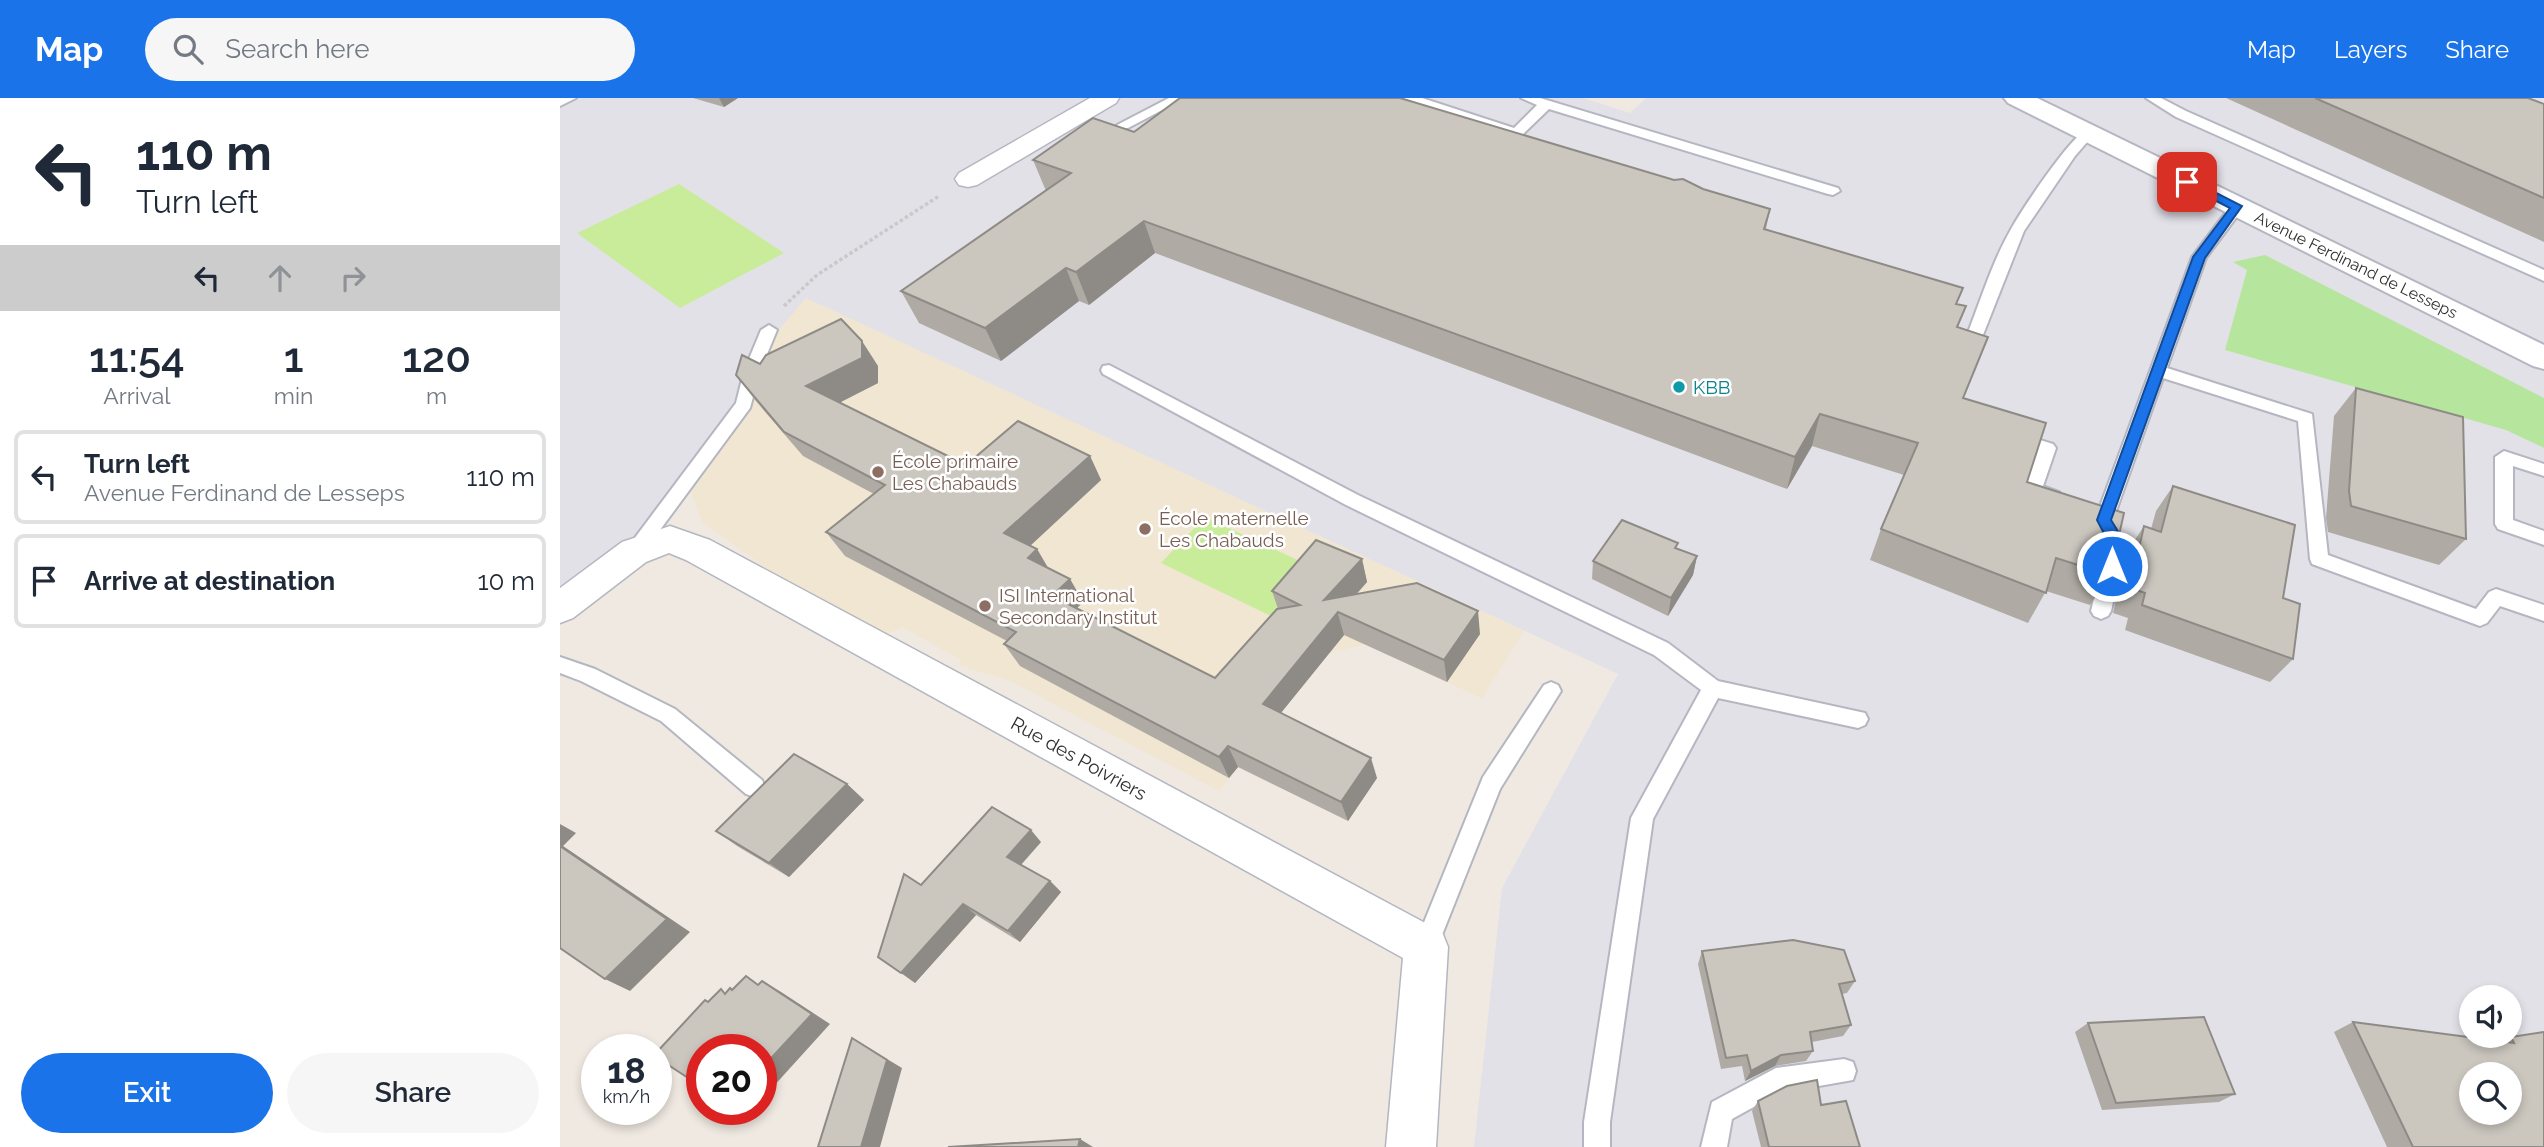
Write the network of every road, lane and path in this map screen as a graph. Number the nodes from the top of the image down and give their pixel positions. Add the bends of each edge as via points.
1 (570, 98) edge
2 (1107, 98) edge
3 (1180, 98) edge
4 (1409, 98) edge
5 (1527, 98) edge
6 (2017, 98) edge
7 (2152, 98) edge
8 (560, 102) edge
9 (1546, 104) junction
10 (1123, 125) edge
11 (2088, 133) junction
12 (968, 179) joint
13 (1833, 191) dead end
14 (2237, 206) junction
15 (2544, 276) edge
16 (769, 330) joint
17 (1969, 350) edge
18 (2544, 358) edge
19 (1109, 370) dead end
20 (2158, 371) junction
21 (2006, 436) edge
22 (2544, 470) edge
23 (2069, 504) edge
24 (2544, 538) edge
25 (634, 552) junction
26 (560, 608) edge
27 (2101, 611) dead end
28 (2544, 612) edge
29 (560, 665) edge
30 (1713, 688) junction
31 (1551, 691) dead end
32 (1858, 719) dead end
33 (754, 787) dead end
34 (1426, 947) junction
35 (1844, 1071) dead end
36 (1411, 1147) edge
37 (1597, 1147) edge
38 (1714, 1147) edge

1 - 8 lane
2 - 12 street
3 - 10 lane
4 - 9 lane via 1517,133
5 - 9 lane
6 - 11 main road, Avenue Ferdinand de Lesseps
7 - 15 lane
9 - 13 lane
11 - 14 main road, Avenue Ferdinand de Lesseps
11 - 17 lane via 2018,232
12 - 16 path via 817,275 782,307
14 - 18 main road, Avenue Ferdinand de Lesseps
14 - 20 lane via 2199,257
16 - 25 lane via 744,404
19 - 30 lane via 1352,500 1661,649
20 - 27 lane via 2098,517 2117,543
20 - 28 lane via 2306,418 2319,559 2480,618 2496,597
21 - 23 lane via 2047,448 2034,489
22 - 24 lane via 2504,457 2504,524
25 - 26 street, Rue des Poivriers
25 - 34 street, Rue des Poivriers via 670,539 698,550
29 - 33 lane via 668,715
30 - 32 lane
30 - 37 lane via 1642,818
31 - 34 lane via 1491,783
34 - 36 street
35 - 38 lane via 1776,1081 1721,1111

